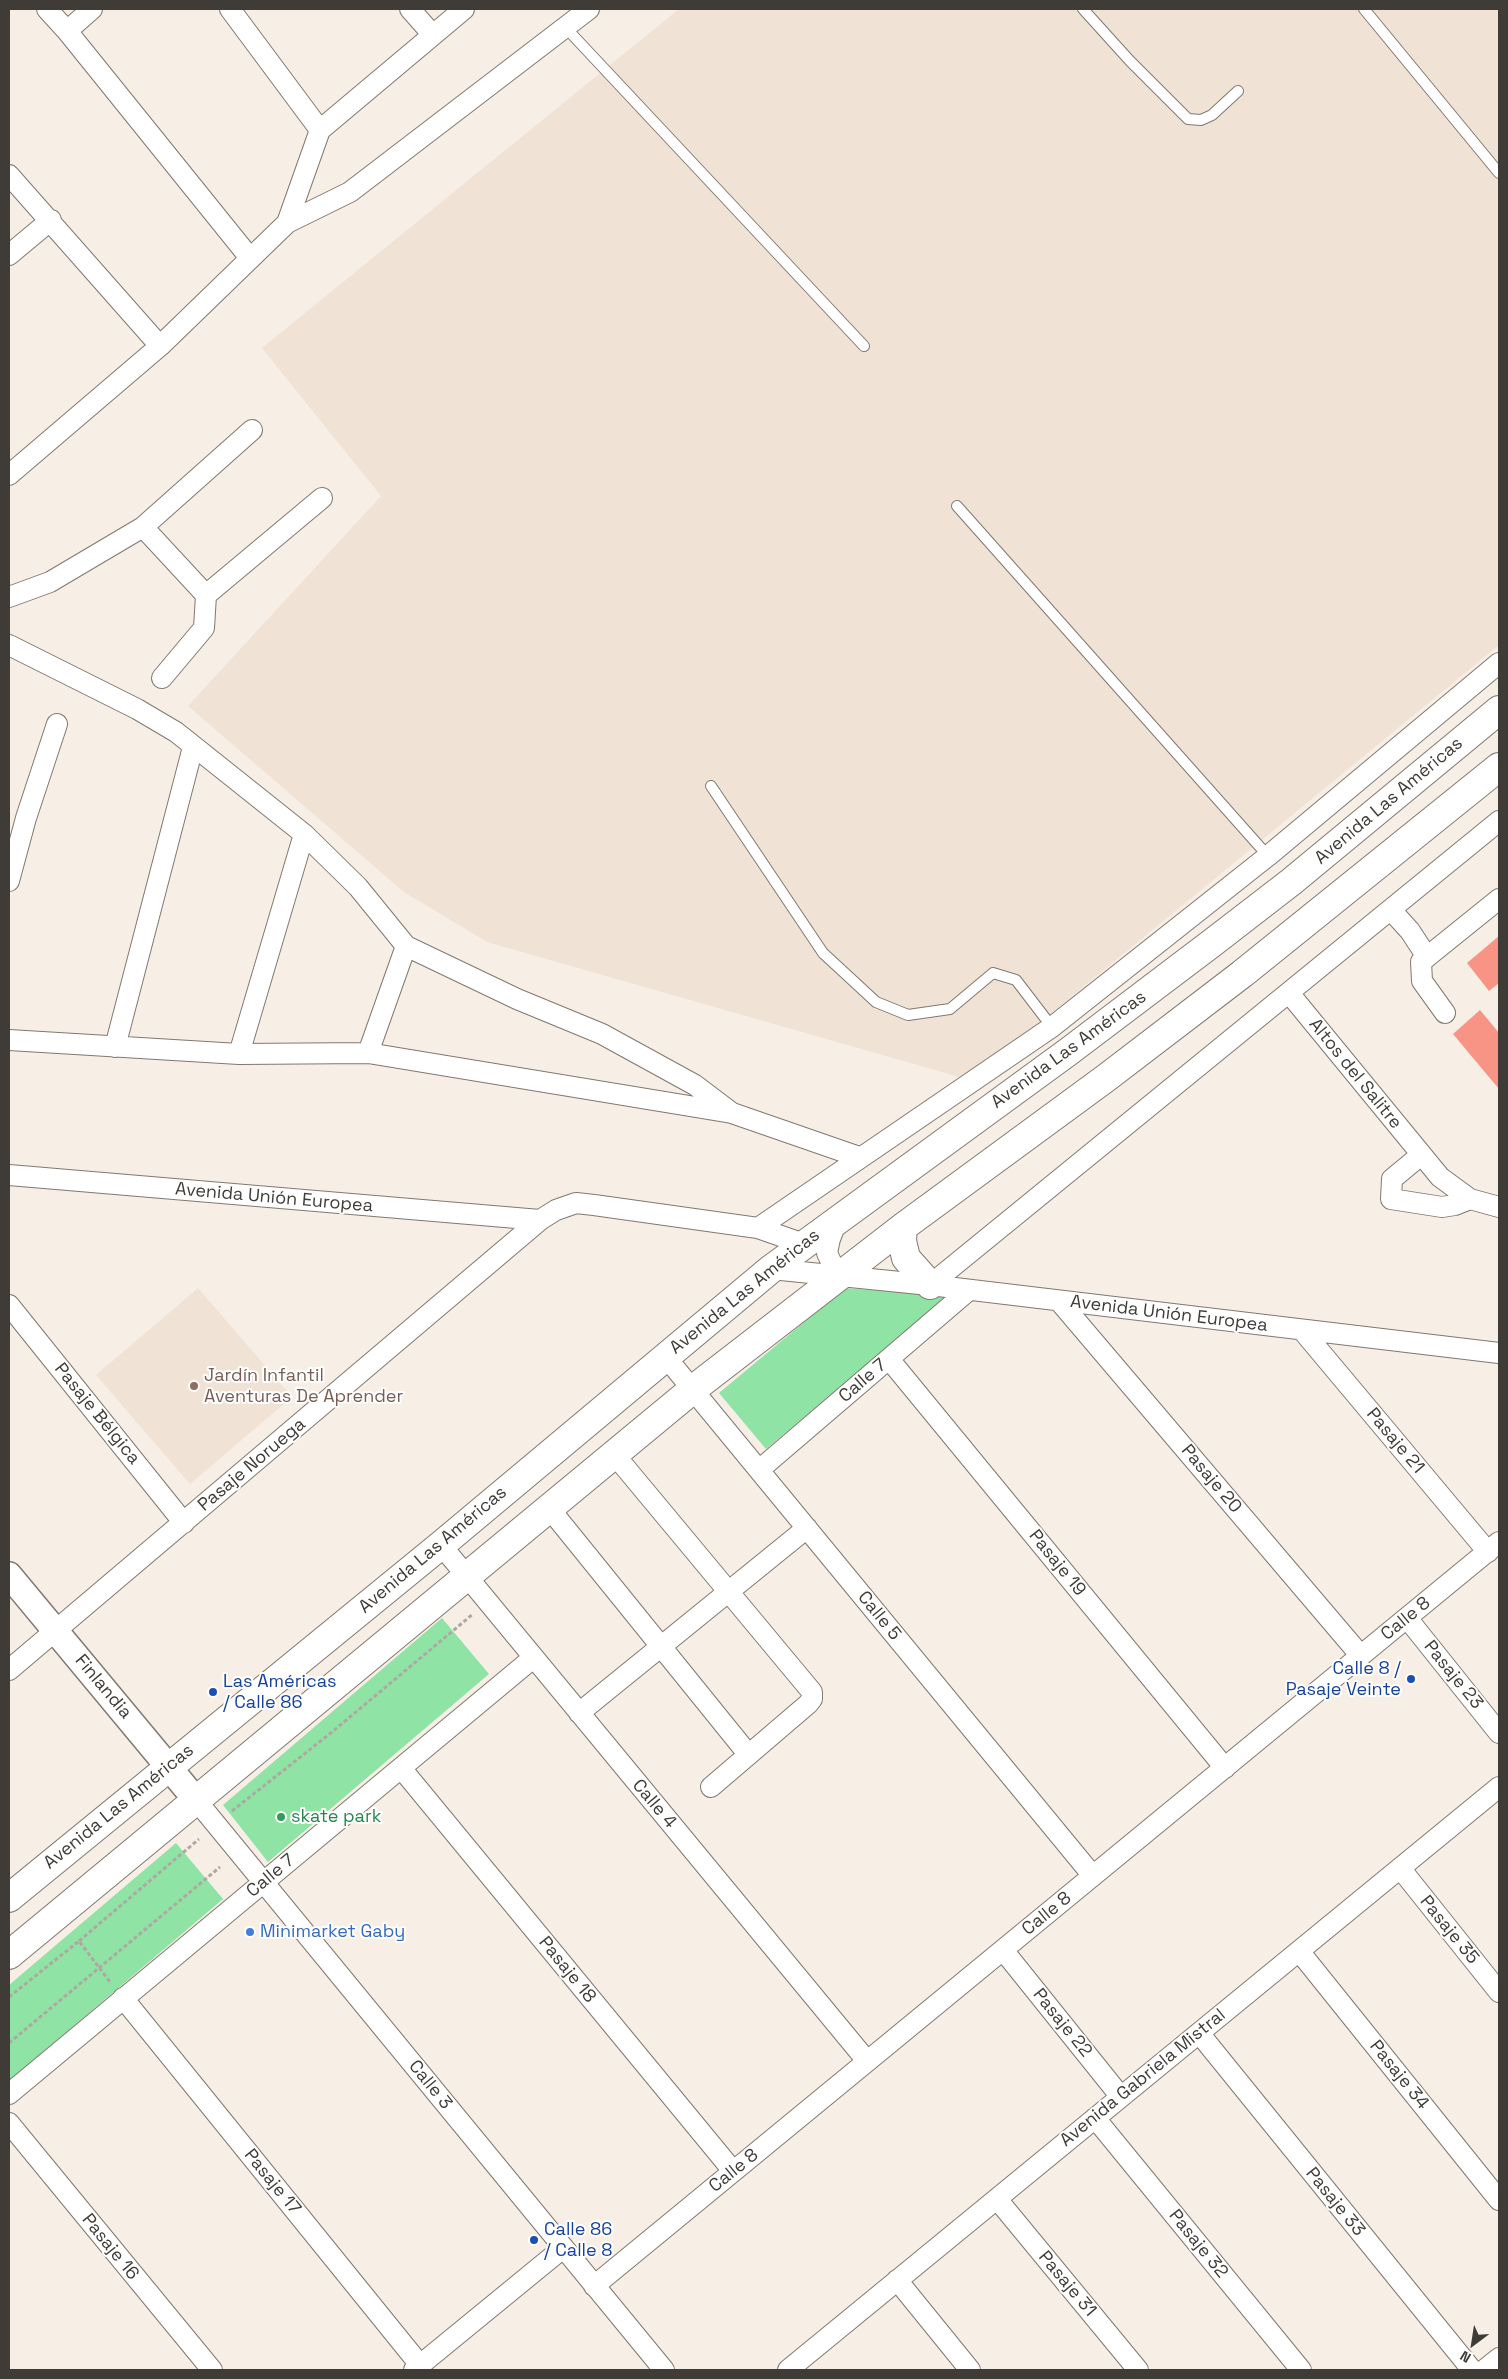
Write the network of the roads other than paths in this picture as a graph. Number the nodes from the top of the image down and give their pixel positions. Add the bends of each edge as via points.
1 (47, 9) edge
2 (92, 9) edge
3 (230, 9) edge
4 (410, 9) edge
5 (464, 9) edge
6 (589, 9) edge
7 (1083, 9) edge
8 (1364, 9) edge
9 (566, 28) junction
10 (67, 30) junction
11 (432, 34) junction
12 (1238, 90) dead end
13 (320, 130) junction
14 (1499, 172) edge
15 (9, 175) edge
16 (51, 220) junction
17 (287, 223) junction
18 (9, 255) edge
19 (250, 258) junction
20 (160, 346) junction
21 (864, 346) dead end
22 (252, 430) dead end
23 (9, 475) edge
24 (322, 498) dead end
25 (957, 506) dead end
26 (143, 527) junction
27 (206, 595) junction
28 (9, 597) edge
29 (9, 645) edge
30 (1499, 664) edge
31 (162, 678) dead end
32 (1499, 710) edge
33 (57, 724) dead end
34 (193, 747) junction
35 (1499, 768) edge
36 (711, 786) dead end
37 (1499, 821) edge
38 (304, 834) junction
39 (1268, 856) junction
40 (9, 881) edge
41 (1499, 899) edge
42 (1391, 910) junction
43 (406, 946) junction
44 (1427, 957) junction
45 (1289, 993) junction
46 (1445, 1013) dead end
47 (1052, 1028) junction
48 (9, 1040) edge
49 (115, 1047) junction
50 (368, 1053) junction
51 (240, 1054) junction
52 (732, 1113) junction
53 (1421, 1155) junction
54 (860, 1157) junction
55 (9, 1175) edge
56 (1470, 1199) junction
57 (1499, 1207) edge
58 (838, 1218) junction
59 (540, 1220) junction
60 (903, 1227) junction
61 (758, 1228) junction
62 (804, 1244) junction
63 (771, 1269) junction
64 (838, 1277) junction
65 (930, 1285) junction
66 (968, 1291) junction
67 (1060, 1302) junction
68 (9, 1305) edge
69 (1302, 1330) junction
70 (1499, 1353) edge
71 (665, 1356) junction
72 (889, 1359) junction
73 (692, 1390) junction
74 (614, 1454) junction
75 (759, 1470) junction
76 (550, 1508) junction
77 (184, 1523) junction
78 (807, 1528) junction
79 (440, 1545) junction
80 (1494, 1547) edge
81 (9, 1575) edge
82 (466, 1577) junction
83 (729, 1593) junction
84 (1407, 1618) junction
85 (56, 1631) junction
86 (662, 1647) junction
87 (1361, 1656) junction
88 (533, 1658) junction
89 (9, 1670) edge
90 (578, 1713) junction
91 (1499, 1733) edge
92 (748, 1754) junction
93 (168, 1767) junction
94 (401, 1768) junction
95 (1225, 1768) junction
96 (711, 1786) dead end
97 (1499, 1789) edge
98 (196, 1800) junction
99 (1400, 1868) junction
100 (1093, 1876) junction
101 (263, 1882) junction
102 (9, 1898) edge
103 (1004, 1950) junction
104 (1299, 1951) junction
105 (9, 1955) edge
106 (1499, 1992) edge
107 (123, 1998) junction
108 (1199, 2033) junction
109 (867, 2061) junction
110 (9, 2094) edge
111 (1121, 2097) junction
112 (1095, 2118) junction
113 (9, 2123) edge
114 (733, 2171) junction
115 (996, 2199) junction
116 (1499, 2200) edge
117 (563, 2248) junction
118 (897, 2280) junction
119 (594, 2286) junction
120 (1499, 2358) edge
121 (417, 2368) edge
122 (212, 2370) edge
123 (664, 2370) edge
124 (788, 2370) edge
125 (970, 2370) edge
126 (1138, 2370) edge
127 (1301, 2370) edge
128 (1472, 2370) edge
129 (1484, 2370) edge

1 - 10 street
2 - 10 street
3 - 13 street
4 - 11 street
5 - 11 street
6 - 9 street
7 - 12 lane via 1188,119 1201,120 1212,115
8 - 14 lane
9 - 17 street via 350,192
9 - 21 lane
10 - 19 street
11 - 13 street
13 - 17 street
15 - 16 street
16 - 18 street
16 - 20 street
17 - 19 street
19 - 20 street
20 - 23 street
22 - 26 street
24 - 27 street
25 - 39 lane
26 - 27 street
26 - 28 street via 50,582
27 - 31 street via 204,628
29 - 34 street via 137,709 176,732
30 - 39 street
32 - 58 main road, Avenida Las Américas via 1219,938
33 - 40 street
34 - 38 street
34 - 49 street
35 - 60 main road via 1242,974
36 - 47 lane via 823,953 876,1002 908,1015 950,1009 993,973 1016,980
37 - 42 street
38 - 43 street via 358,887
38 - 51 street
39 - 47 street
41 - 44 street
42 - 44 street
42 - 45 street
43 - 50 street
43 - 52 street via 517,999 602,1034 695,1085
44 - 46 street via 1421,962 1422,980
45 - 53 street, Altos del Salitre
45 - 65 street
47 - 54 street
48 - 49 street
49 - 51 street
50 - 51 street
50 - 52 street
52 - 54 street
53 - 56 street, Altos del Salitre via 1440,1177
53 - 56 street via 1392,1179 1391,1199 1442,1207
54 - 61 street
55 - 59 street, Avenida Unión Europea
56 - 57 street, Altos del Salitre
58 - 62 main road, Avenida Las Américas
58 - 64 street via 827,1253
59 - 61 street, Pasaje Noruega via 576,1203
59 - 77 street, Pasaje Noruega
60 - 64 main road
60 - 65 main road via 906,1258
61 - 62 street, Pasaje Noruega
62 - 63 main road, Avenida Las Américas
63 - 64 street, Avenida Unión Europea
63 - 71 main road, Avenida Las Américas
64 - 65 street, Avenida Unión Europea
64 - 73 main road
65 - 66 street, Avenida Unión Europea
66 - 67 street, Avenida Unión Europea
66 - 72 street, Calle 7
67 - 69 street, Avenida Unión Europea
67 - 87 street, Pasaje 20
68 - 77 street, Pasaje Bélgica
69 - 70 street, Avenida Unión Europea
69 - 80 street, Pasaje 21
71 - 73 street, Calle 5
71 - 79 main road, Avenida Las Américas
72 - 75 street, Calle 7
72 - 95 street, Pasaje 19
73 - 74 main road
73 - 75 street, Calle 5
74 - 76 main road
74 - 83 street
75 - 78 street, Calle 5
76 - 82 main road
76 - 86 street
77 - 85 street, Pasaje Noruega
78 - 83 street
78 - 100 street, Calle 5
79 - 82 street, Calle 4
79 - 93 main road, Avenida Las Américas
80 - 84 street, Calle 8
81 - 85 street, Finlandia
82 - 88 street, Calle 4
82 - 98 main road
83 - 86 street
83 - 92 street via 812,1692 808,1704
84 - 87 street, Calle 8
84 - 91 street, Pasaje 23
85 - 89 street, Pasaje Noruega
85 - 93 street, Finlandia
86 - 90 street
86 - 92 street
87 - 95 street, Calle 8
88 - 90 street, Calle 4
88 - 94 street, Calle 7
90 - 109 street, Calle 4
92 - 96 street
93 - 98 street, Finlandia
93 - 102 main road, Avenida Las Américas
94 - 101 street, Calle 7
94 - 114 street, Pasaje 18
95 - 100 street, Calle 8
97 - 99 street, Avenida Gabriela Mistral
98 - 101 street, Calle 3
98 - 105 main road
99 - 104 street, Avenida Gabriela Mistral
99 - 106 street, Pasaje 35
100 - 103 street, Calle 8
101 - 107 street, Calle 7
101 - 117 street, Calle 3
103 - 109 street, Calle 8
103 - 111 street, Pasaje 22
104 - 108 street, Avenida Gabriela Mistral
104 - 116 street, Pasaje 34
107 - 110 street, Calle 7
107 - 121 street, Pasaje 17
108 - 111 street, Avenida Gabriela Mistral
108 - 128 street, Pasaje 33
109 - 114 street, Calle 8
111 - 112 street, Avenida Gabriela Mistral
112 - 115 street, Avenida Gabriela Mistral
112 - 127 street, Pasaje 32
113 - 122 street, Pasaje 16
114 - 119 street, Calle 8
115 - 118 street, Avenida Gabriela Mistral
115 - 126 street, Pasaje 31
117 - 119 street, Calle 3
117 - 121 street
118 - 124 street, Avenida Gabriela Mistral
118 - 125 street
119 - 123 street, Calle 3
120 - 129 street

